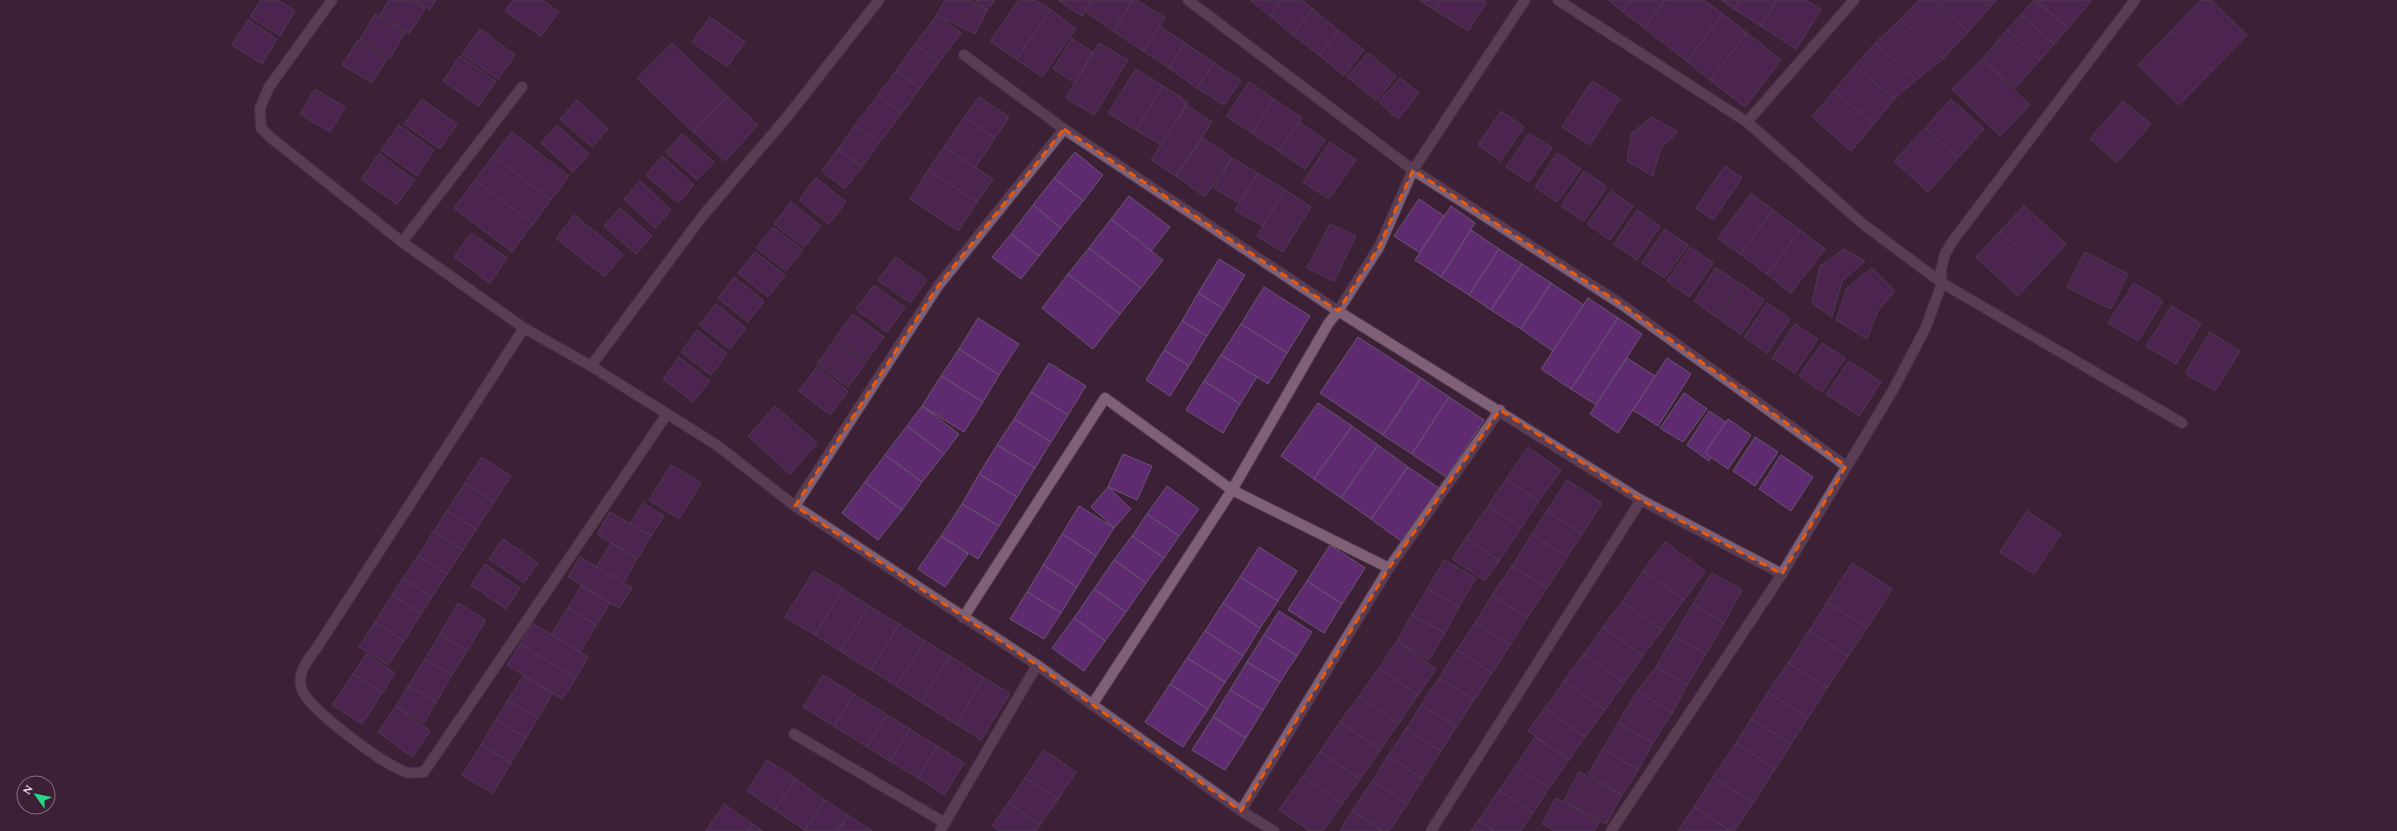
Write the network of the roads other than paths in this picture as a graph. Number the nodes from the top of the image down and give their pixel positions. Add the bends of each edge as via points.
1 (332, 0) edge
2 (879, 0) edge
3 (1188, 0) edge
4 (1525, 0) edge
5 (1558, 0) edge
6 (1854, 0) edge
7 (2135, 0) edge
8 (964, 55) dead end
9 (522, 87) dead end
10 (1747, 122) junction
11 (1064, 129) junction
12 (1413, 170) junction
13 (402, 242) junction
14 (1942, 283) junction
15 (1338, 311) junction
16 (524, 328) junction
17 (590, 366) junction
18 (1500, 410) junction
19 (667, 414) junction
20 (2182, 423) dead end
21 (1846, 466) junction
22 (1232, 490) junction
23 (1640, 500) junction
24 (795, 506) junction
25 (1389, 568) junction
26 (1782, 574) junction
27 (963, 618) junction
28 (1037, 665) junction
29 (1092, 705) junction
30 (794, 734) dead end
31 (1241, 811) junction
32 (943, 827) edge
33 (1274, 831) edge
34 (1431, 831) edge
35 (1611, 831) edge

1 - 13 street via 269,87 260,108 261,128
2 - 17 street via 787,117 700,218
3 - 12 street
4 - 12 street
5 - 10 street
6 - 10 street
7 - 14 street via 1952,242 1945,254 1941,270
8 - 11 street
9 - 13 street
10 - 14 street via 1863,224
11 - 15 street
11 - 24 street via 938,286
12 - 15 street via 1379,247
12 - 21 street via 1620,304
13 - 16 street
14 - 20 street
14 - 21 street via 1926,328 1893,390
15 - 18 street
15 - 22 street
16 - 17 street
16 - 19 street via 301,668 302,690 319,712 386,763 407,772 424,772
17 - 19 street
18 - 23 street
18 - 25 street
19 - 24 street via 718,446
21 - 26 street
22 - 25 street
22 - 27 street via 1105,398
22 - 29 street
23 - 26 street
23 - 34 street
24 - 27 street
25 - 31 street
26 - 35 street
27 - 28 street
28 - 29 street
28 - 32 street
29 - 31 street
30 - 32 street
31 - 33 street

